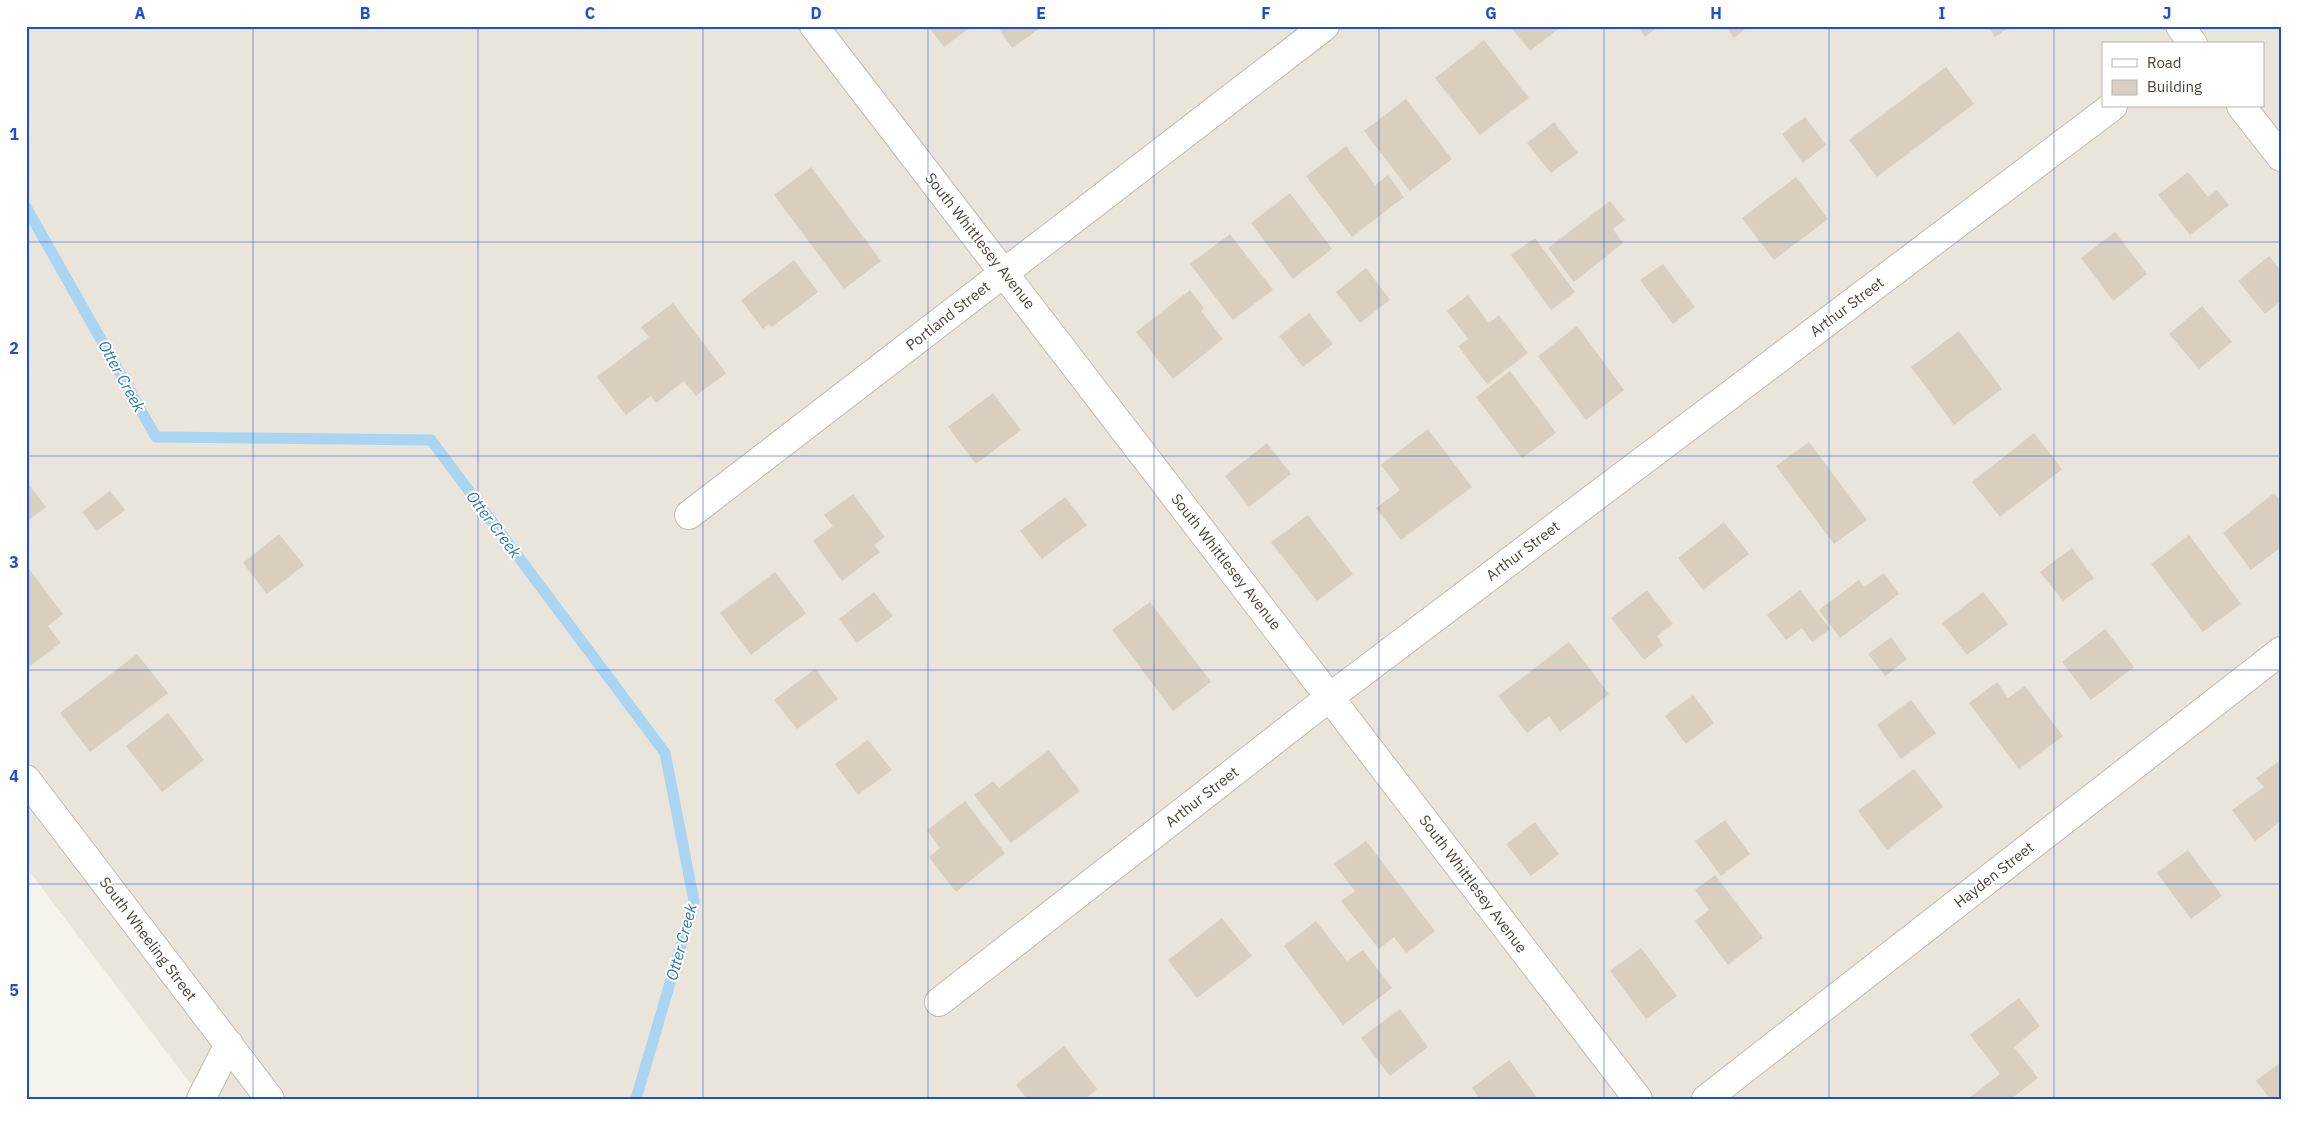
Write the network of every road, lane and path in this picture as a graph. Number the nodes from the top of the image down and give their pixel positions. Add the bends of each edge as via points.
1 (814, 26) edge
2 (1325, 26) edge
3 (2180, 26) edge
4 (2192, 42) edge
5 (2110, 108) edge
6 (2243, 108) edge
7 (2281, 157) edge
8 (1004, 273) junction
9 (689, 515) dead end
10 (2281, 651) edge
11 (1330, 697) junction
12 (26, 779) edge
13 (939, 1002) dead end
14 (229, 1044) junction
15 (201, 1099) edge
16 (270, 1099) edge
17 (1638, 1099) edge
18 (1706, 1099) edge

1 - 8 street, South Whittlesey Avenue
2 - 8 street, Portland Street
3 - 4 street
5 - 11 street, Arthur Street
6 - 7 street
8 - 9 street, Portland Street
8 - 11 street, South Whittlesey Avenue
10 - 18 street, Hayden Street
11 - 13 street, Arthur Street
11 - 17 street, South Whittlesey Avenue
12 - 14 street, South Wheeling Street
14 - 15 street
14 - 16 street, South Wheeling Street

